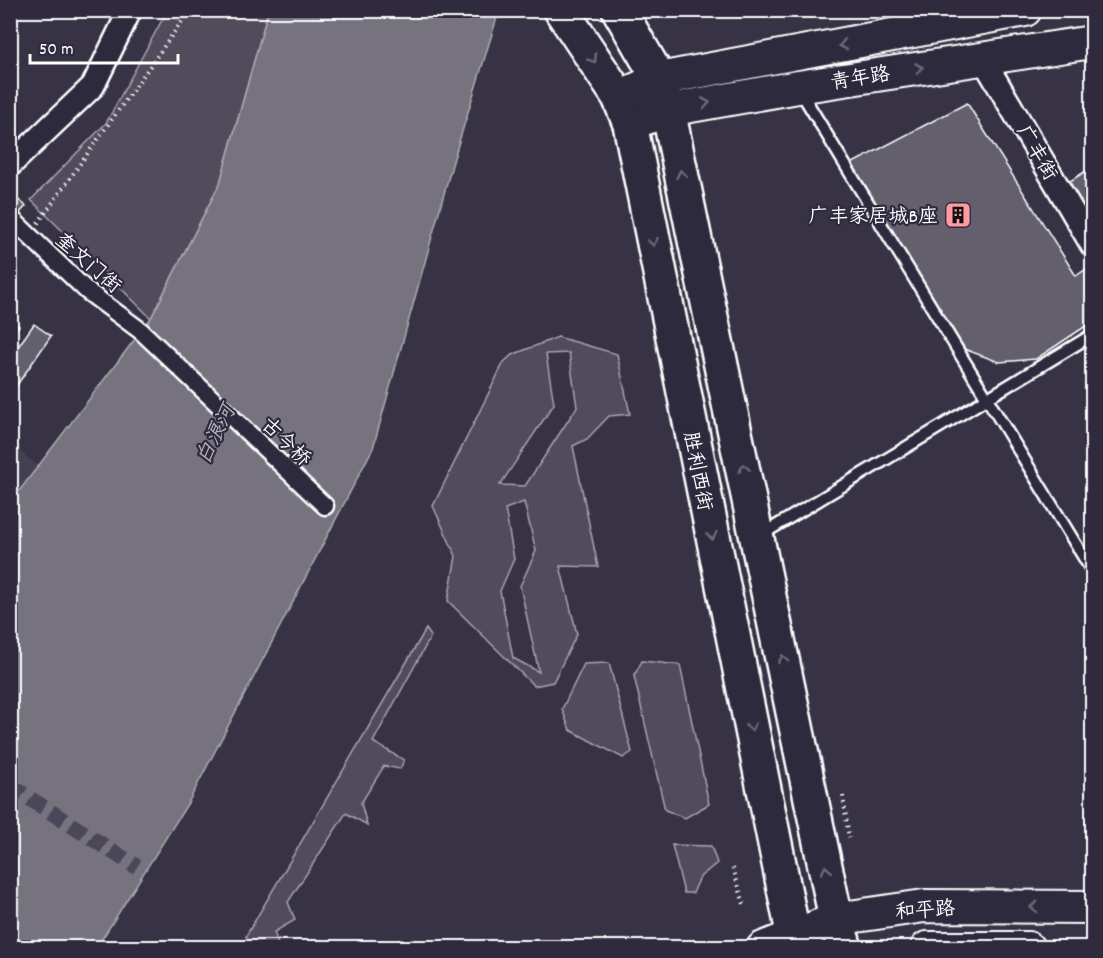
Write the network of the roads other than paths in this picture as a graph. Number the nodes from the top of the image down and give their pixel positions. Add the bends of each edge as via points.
1 (130, 10) edge
2 (561, 10) edge
3 (619, 10) edge
4 (1025, 10) edge
5 (1092, 42) edge
6 (983, 59) junction
7 (659, 79) junction
8 (798, 87) junction
9 (668, 110) junction
10 (624, 111) junction
11 (10, 165) edge
12 (14, 220) dead end
13 (1092, 245) edge
14 (141, 331) joint
15 (1092, 335) edge
16 (988, 398) junction
17 (325, 506) dead end
18 (758, 536) junction
19 (1092, 571) edge
20 (1092, 908) edge
21 (840, 933) edge
22 (784, 944) edge
23 (927, 948) edge
24 (1028, 948) edge

1 - 11 street via 93,86
2 -> 10 main road, 胜利西街
3 - 7 main road
4 -> 7 main road, 青年路
5 - 6 main road, 青年路
8 -> 6 main road, 青年路
6 - 13 street, 广丰街
7 - 9 main road
7 - 10 main road, 青年路
9 -> 8 main road, 青年路
8 - 16 lane
9 - 10 main road, 青年路
18 -> 9 main road
10 -> 22 main road, 胜利西街
12 - 14 street, 奎文门街 via 87,291
14 - 17 street, 古今桥
15 - 16 lane
16 - 18 lane
16 - 19 lane
21 -> 18 main road
20 -> 21 main road, 和平路 via 924,906
21 - 22 main road, 和平路
23 - 24 main road, 和平路

